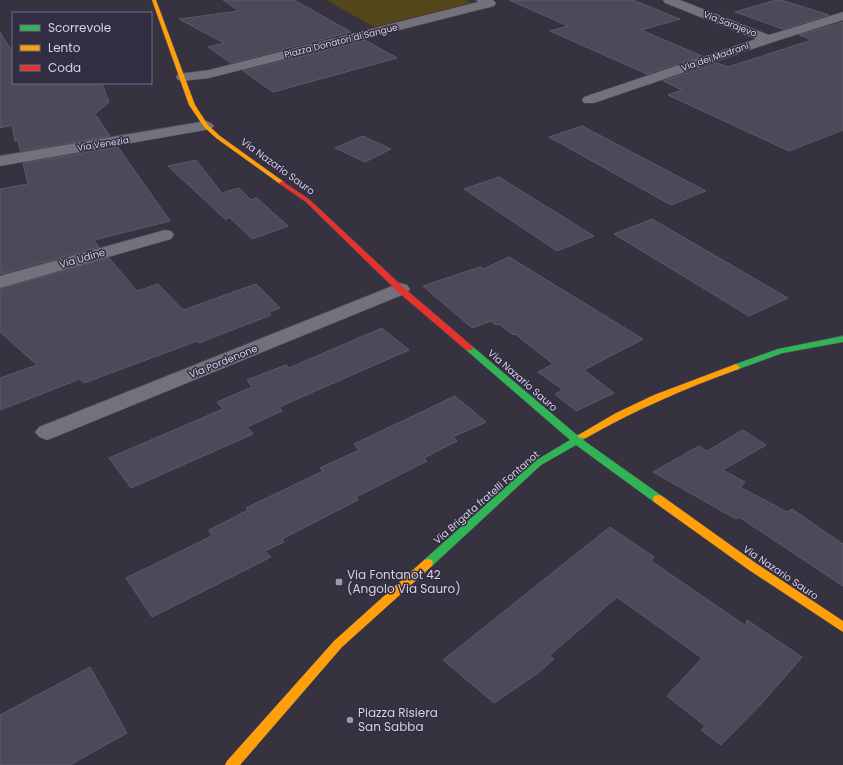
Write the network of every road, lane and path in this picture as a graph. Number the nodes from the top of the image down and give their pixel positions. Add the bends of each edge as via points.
1 (154, 0) edge
2 (482, 0) edge
3 (669, 0) edge
4 (843, 16) edge
5 (768, 39) junction
6 (183, 77) junction
7 (588, 100) dead end
8 (206, 126) junction
9 (0, 161) edge
10 (165, 235) dead end
11 (0, 282) edge
12 (400, 289) junction
13 (843, 339) edge
14 (47, 432) dead end
15 (576, 440) junction
16 (843, 627) edge
17 (232, 765) edge

1 - 6 street, Via Nazario Sauro
2 - 6 street, Piazza Donatori di Sangue via 490,3 209,74
3 - 5 street, Via Sarajevo
4 - 5 street, Via dei Madrani
5 - 7 street, Via dei Madrani
6 - 8 street, Via Nazario Sauro via 192,105
8 - 9 street, Via Venezia
8 - 12 street, Via Nazario Sauro via 308,201
10 - 11 street, Via Udine
12 - 14 street, Via Pordenone
12 - 15 street, Via Nazario Sauro
13 - 15 street, Via Brigata fratelli Fontanot via 781,351 689,383 605,423
15 - 16 street, Via Nazario Sauro via 753,567
15 - 17 street, Via Brigata fratelli Fontanot via 538,463 338,644

